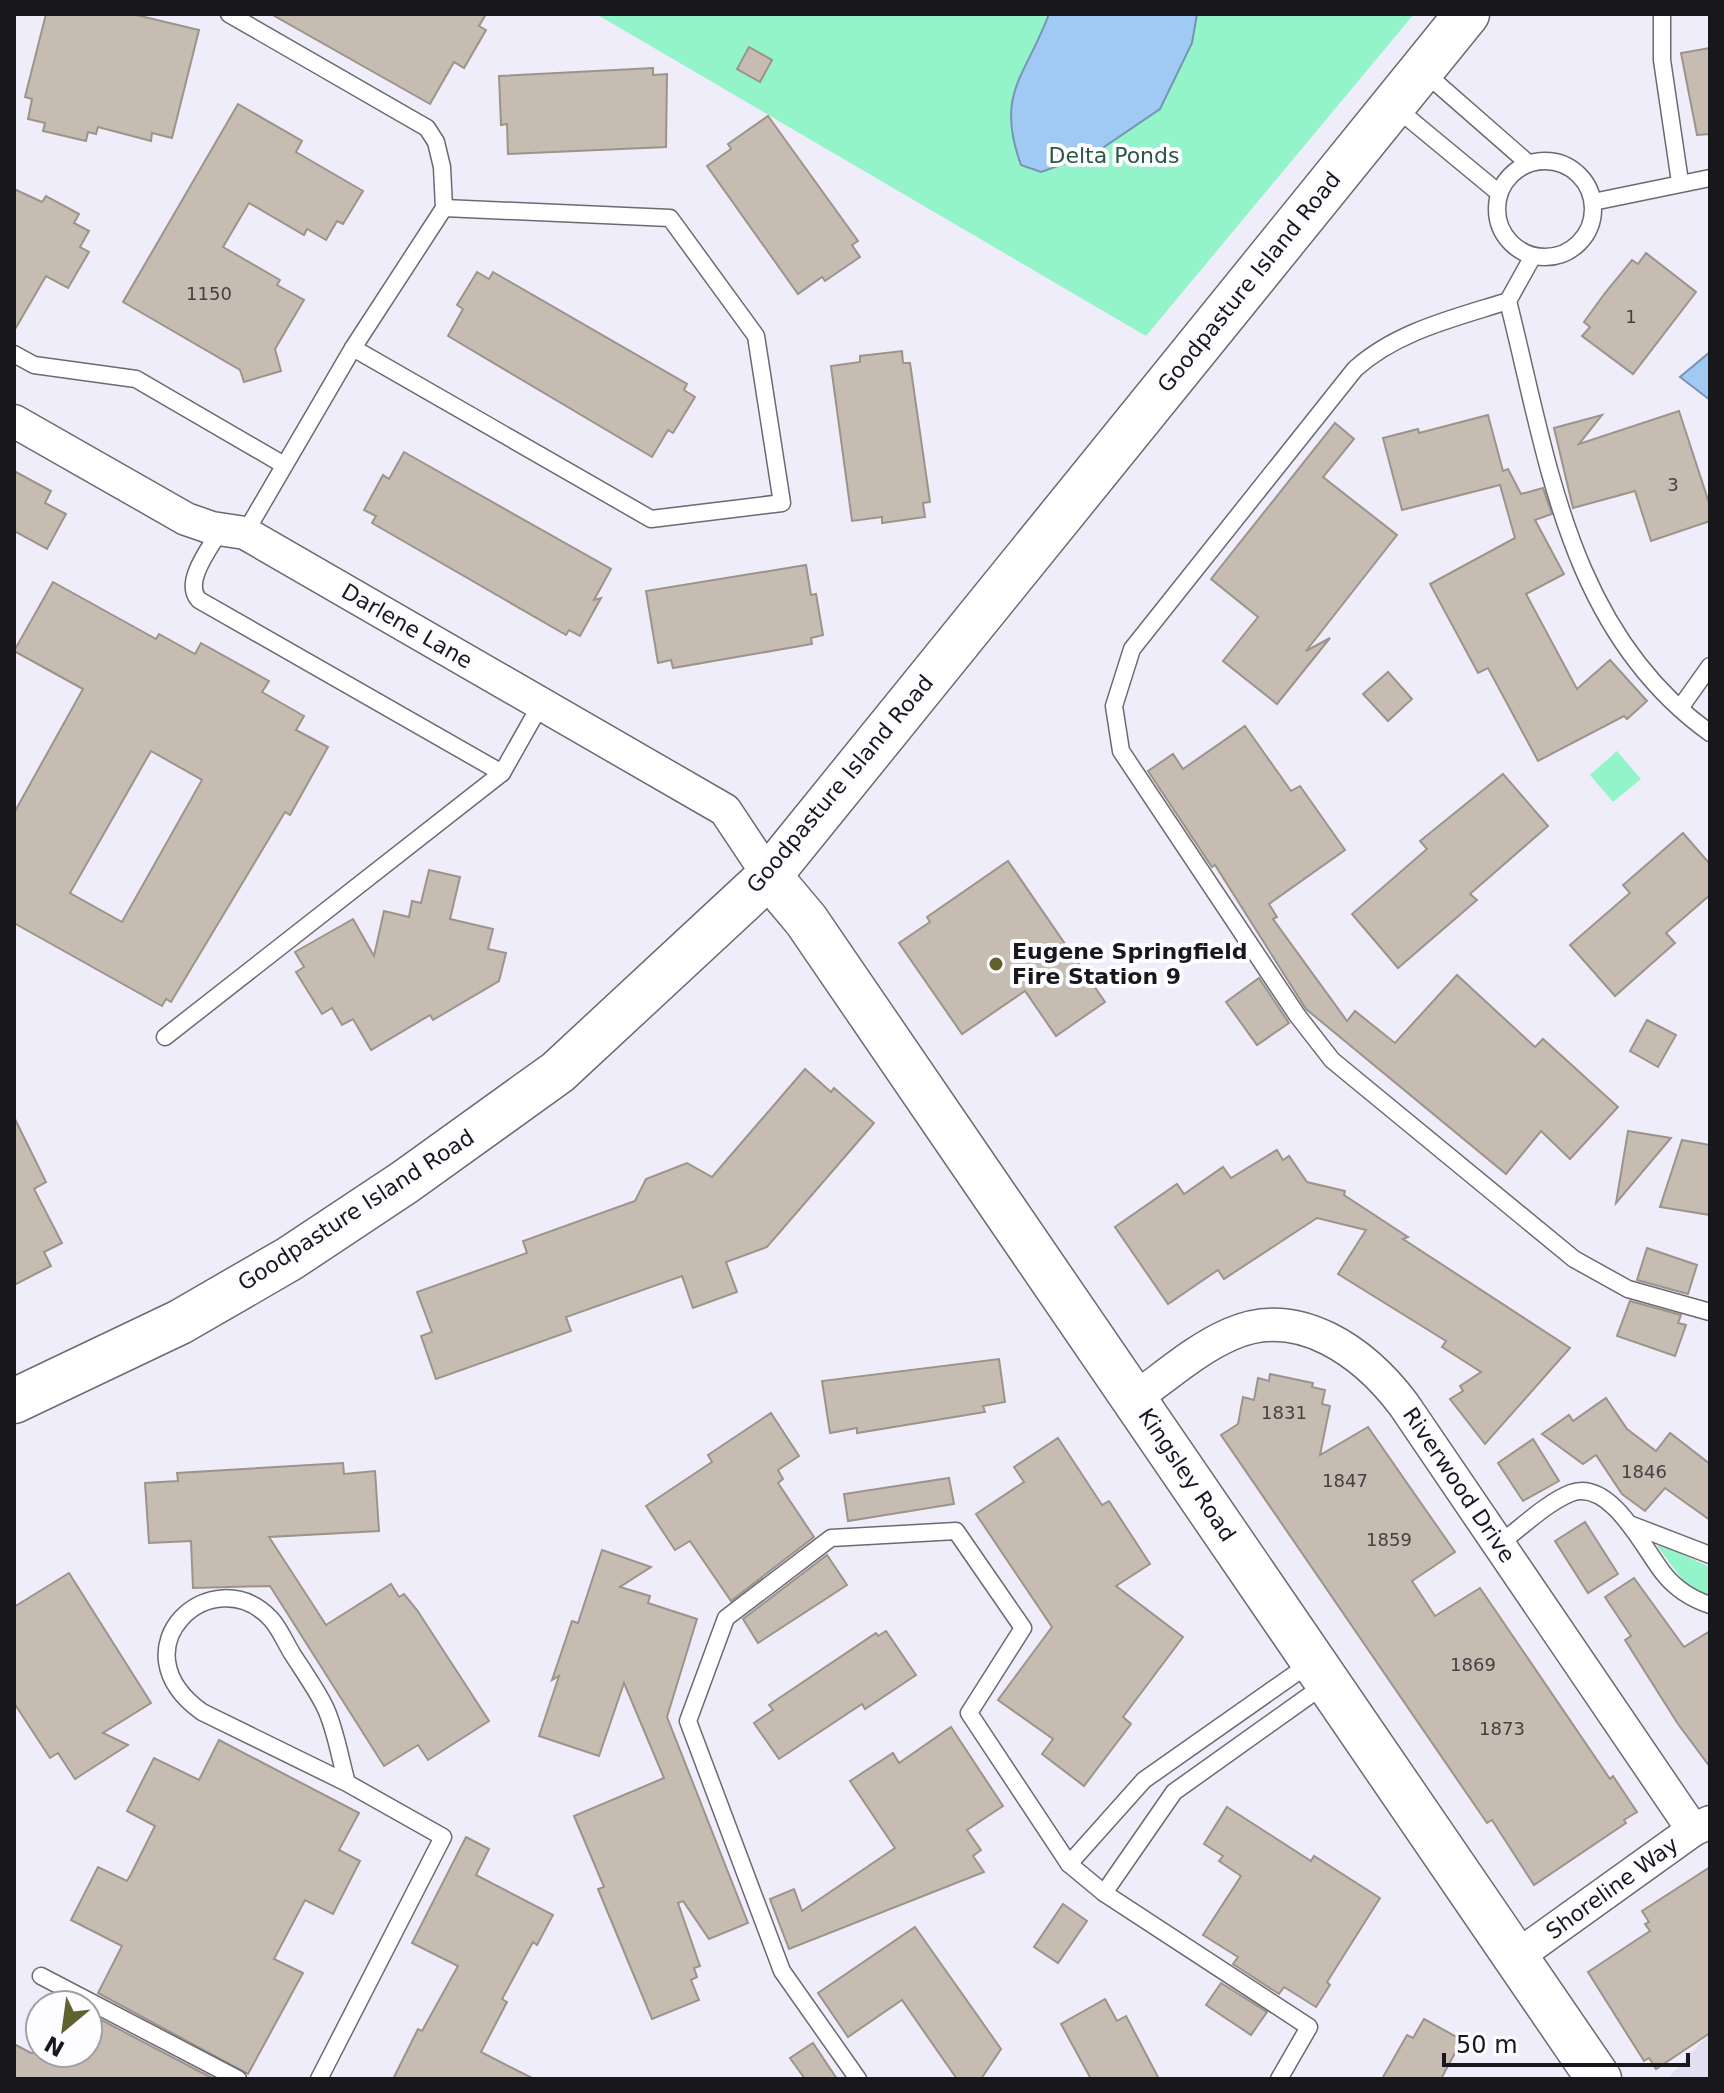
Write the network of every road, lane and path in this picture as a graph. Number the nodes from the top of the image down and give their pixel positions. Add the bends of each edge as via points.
1 (229, 14) edge
2 (1467, 14) edge
3 (1662, 14) edge
4 (1422, 71) junction
5 (1394, 106) junction
6 (1528, 163) junction
7 (1710, 178) edge
8 (1680, 182) junction
9 (1499, 193) junction
10 (1593, 202) junction
11 (444, 208) junction
12 (1533, 256) junction
13 (1508, 301) junction
14 (353, 348) junction
15 (14, 354) edge
16 (14, 421) edge
17 (284, 465) junction
18 (233, 531) junction
19 (1710, 666) edge
20 (541, 704) junction
21 (1680, 708) junction
22 (1710, 733) edge
23 (502, 773) junction
24 (769, 876) junction
25 (165, 1037) dead end
26 (1710, 1312) edge
27 (1134, 1399) junction
28 (14, 1401) edge
29 (1632, 1525) junction
30 (1499, 1544) junction
31 (1710, 1555) edge
32 (1710, 1605) edge
33 (1321, 1672) junction
34 (347, 1783) junction
35 (1702, 1826) edge
36 (1069, 1864) junction
37 (1104, 1893) junction
38 (1516, 1957) junction
39 (41, 1976) dead end
40 (238, 2079) edge
41 (319, 2079) edge
42 (858, 2079) edge
43 (1279, 2079) edge
44 (1599, 2079) edge

1 - 11 lane via 427,128 442,167
2 - 4 main road, Goodpasture Island Road
3 - 8 lane via 1662,60
4 - 5 main road, Goodpasture Island Road
4 - 6 lane
5 - 9 lane
5 - 24 main road, Goodpasture Island Road
6 - 9 lane via 1513,172
6 - 10 lane via 1553,161 1577,172
7 - 8 lane
8 - 10 lane
9 - 12 lane via 1498,223 1506,238
10 - 12 lane via 1589,226 1575,247 1550,257
11 - 14 lane
11 - 14 lane via 670,218 756,336 782,503 651,519
12 - 13 lane
13 - 21 lane via 1567,533 1594,599 1627,650
13 - 26 lane via 1428,326 1372,353 1355,369 1132,649 1114,706 1121,751 1332,1060 1574,1259 1628,1289
14 - 17 lane
15 - 17 lane via 34,365 136,379
16 - 18 street, Darlene Lane via 186,519
17 - 18 lane
18 - 20 street, Darlene Lane
18 - 23 lane via 193,582 199,600
19 - 21 lane
20 - 23 lane
20 - 24 street, Darlene Lane via 725,810
21 - 22 lane
23 - 25 lane
24 - 27 main road, Kingsley Road via 806,920
24 - 28 main road, Goodpasture Island Road via 558,1072 405,1182 289,1259 180,1322
27 - 30 street, Riverwood Drive via 1232,1333 1270,1326 1322,1336 1369,1363 1387,1382
27 - 33 main road, Kingsley Road
29 - 30 lane via 1595,1494 1579,1492
29 - 31 lane
29 - 32 lane via 1665,1575 1681,1591
30 - 35 street, Riverwood Drive
33 - 36 lane via 1144,1780
33 - 37 lane via 1174,1792
33 - 38 main road, Kingsley Road
34 - 34 lane via 326,1709 271,1619 253,1605 213,1599 179,1620 168,1640 166,1661 182,1698
34 - 41 lane via 443,1837
35 - 38 street, Shoreline Way
36 - 37 lane
36 - 42 lane via 969,1713 1023,1628 956,1531 831,1538 726,1618 688,1721 782,1971
37 - 43 lane via 1309,2027
38 - 44 main road, Kingsley Road
39 - 40 lane

